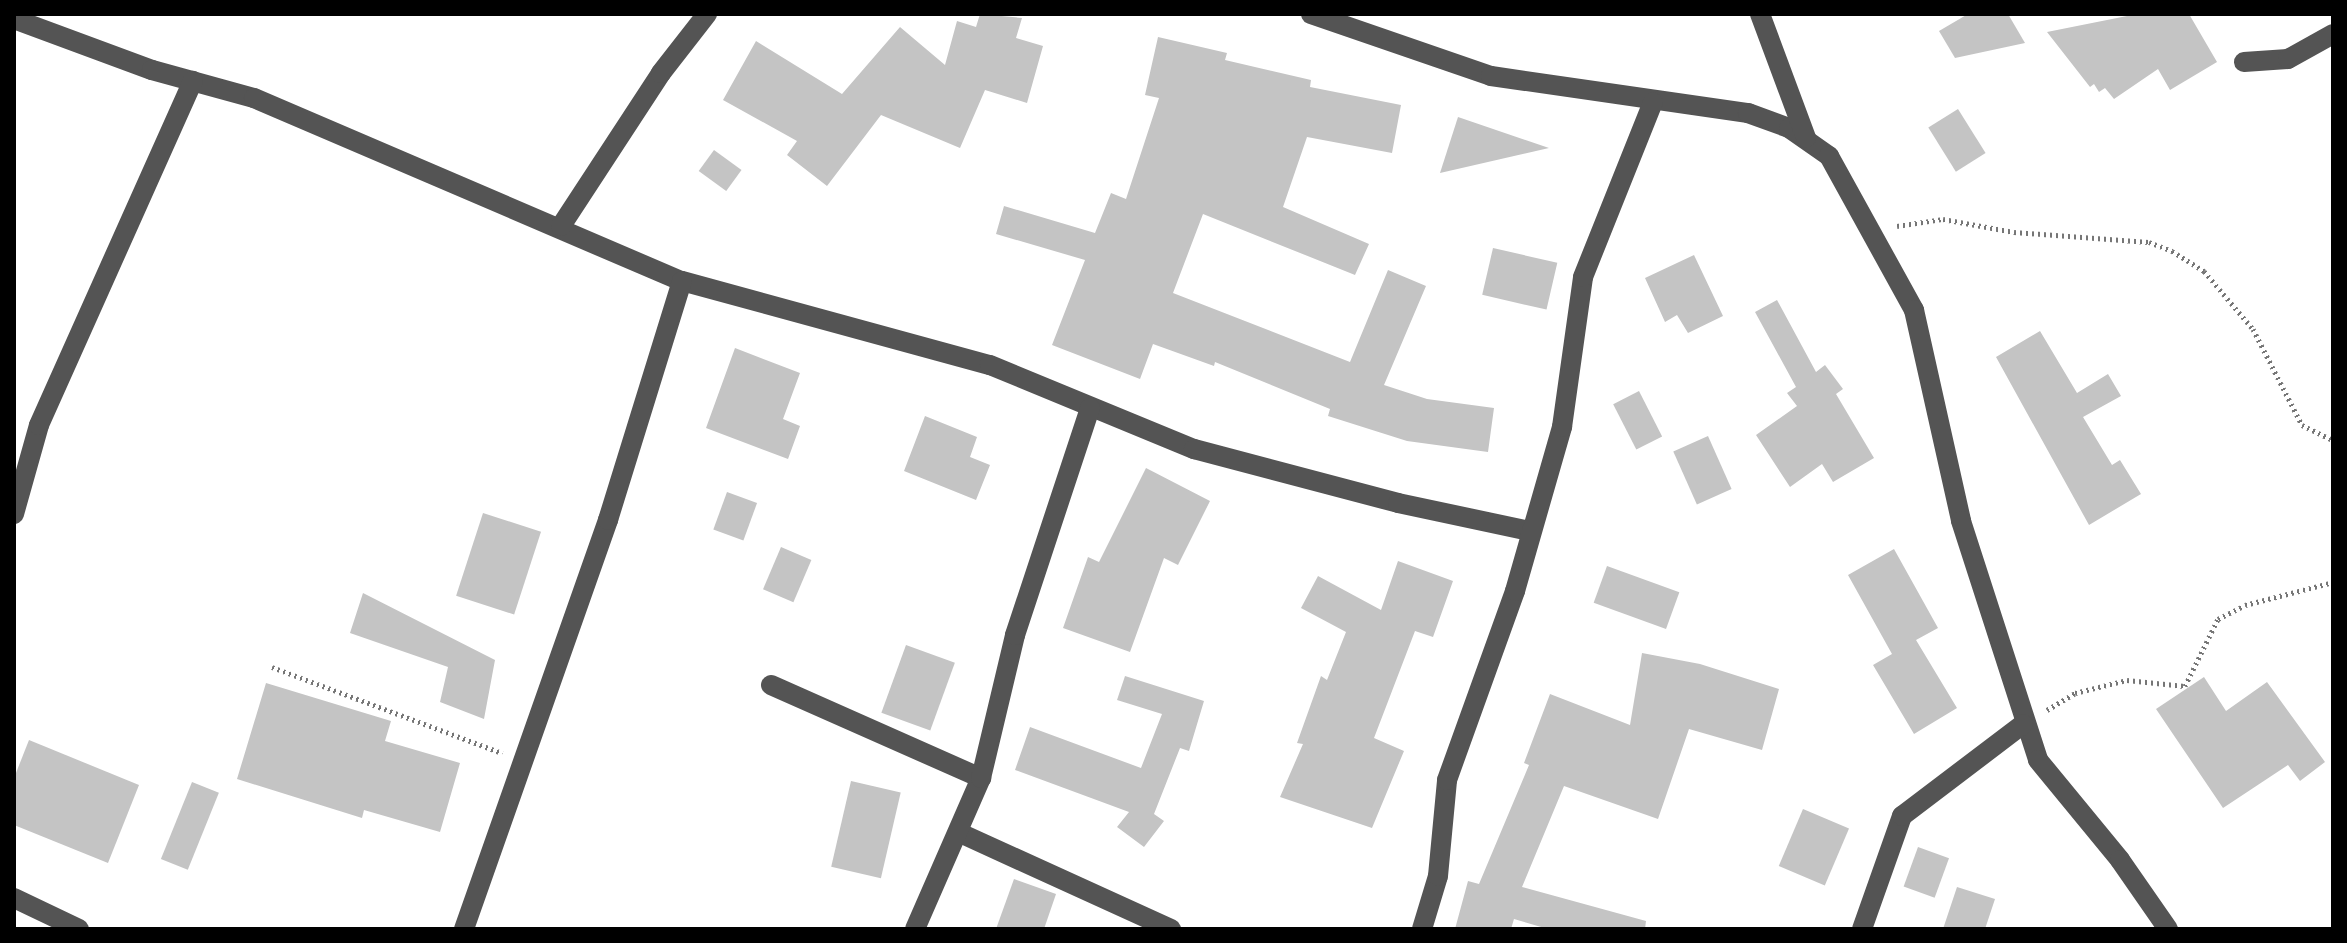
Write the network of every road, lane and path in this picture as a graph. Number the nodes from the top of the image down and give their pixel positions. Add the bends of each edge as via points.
1 (707, 14) edge
2 (1311, 14) edge
3 (1760, 14) edge
4 (14, 19) edge
5 (2333, 34) edge
6 (2244, 62) dead end
7 (193, 81) junction
8 (1653, 102) junction
9 (1806, 138) junction
10 (561, 226) junction
11 (1873, 229) junction
12 (682, 281) junction
13 (1090, 408) junction
14 (2333, 440) edge
15 (14, 514) edge
16 (1530, 531) junction
17 (2333, 582) edge
18 (272, 667) dead end
19 (771, 685) dead end
20 (2023, 724) junction
21 (522, 760) junction
22 (981, 778) junction
23 (960, 833) junction
24 (14, 898) edge
25 (68, 927) edge
26 (464, 929) edge
27 (915, 929) edge
28 (1171, 929) edge
29 (1422, 929) edge
30 (1862, 929) edge
31 (2168, 929) edge

1 - 10 street via 661,73
2 - 8 street via 1491,76
3 - 9 street
4 - 7 street
5 - 6 street via 2288,59
7 - 10 street via 254,98
7 - 15 street via 39,425
8 - 9 street via 1748,113
8 - 16 street via 1583,277 1562,427
9 - 11 street via 1842,171
10 - 12 street
11 - 14 path via 1943,219 2014,232 2149,242 2172,251 2204,271 2253,329 2302,425
11 - 20 street via 1914,310 1961,521
12 - 13 street via 897,335 990,365
12 - 21 street via 608,520
13 - 16 street via 1194,449 1398,503
13 - 22 street via 1015,635
16 - 29 street via 1515,591 1447,780 1438,876
17 - 20 path via 2245,605 2218,619 2185,686 2127,680 2100,686 2075,693
18 - 21 path
19 - 22 street
20 - 30 street via 1902,816
20 - 31 street via 2038,760 2120,860
21 - 26 street
22 - 23 street
23 - 27 street
23 - 28 street
24 - 25 street

